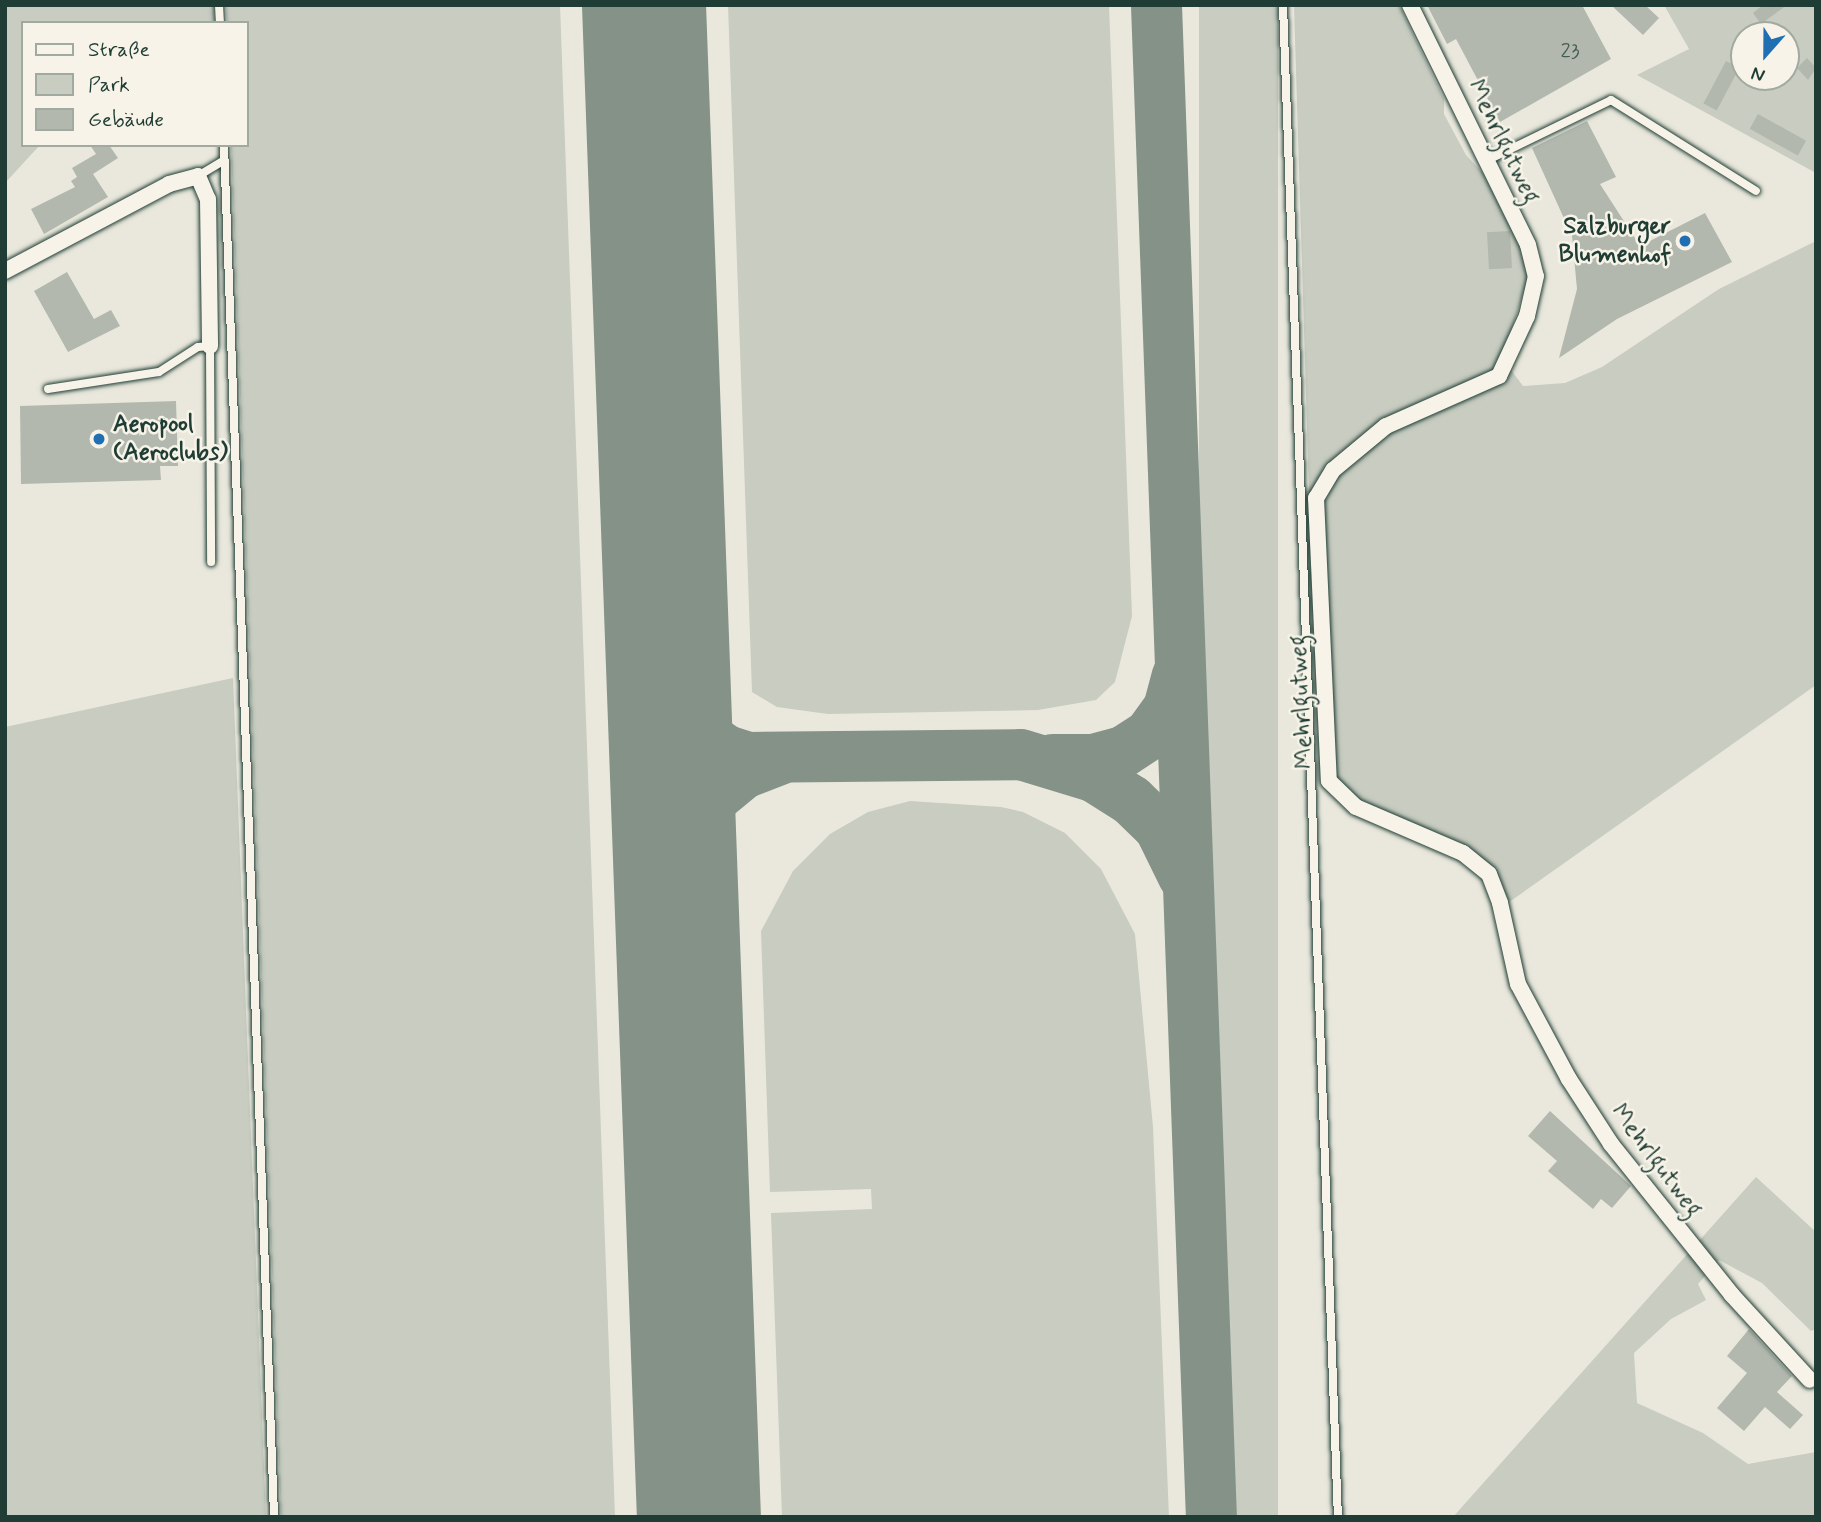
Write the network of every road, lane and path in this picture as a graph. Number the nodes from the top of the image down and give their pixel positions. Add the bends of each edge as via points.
1 (1283, 5) edge
2 (1410, 5) edge
3 (224, 147) edge
4 (225, 160) junction
5 (1486, 161) junction
6 (198, 176) junction
7 (1756, 191) dead end
8 (5, 271) edge
9 (210, 346) junction
10 (48, 389) dead end
11 (1309, 499) junction
12 (211, 562) dead end
13 (1810, 1380) dead end
14 (274, 1517) edge
15 (1338, 1517) edge

1 - 11 lane
2 - 5 street, Mehrlgutweg
3 - 4 lane
4 - 6 lane
4 - 14 lane
5 - 7 lane via 1611,100
5 - 11 street, Mehrlgutweg via 1534,259 1536,276 1527,316 1512,353 1499,376 1386,426 1333,470
6 - 8 street via 169,184
6 - 9 street via 208,200
9 - 10 lane via 198,347 159,372
9 - 12 lane
11 - 13 street, Mehrlgutweg via 1327,771 1332,788 1356,807 1463,853 1489,874 1518,984 1569,1079 1611,1144 1732,1295
11 - 15 lane

